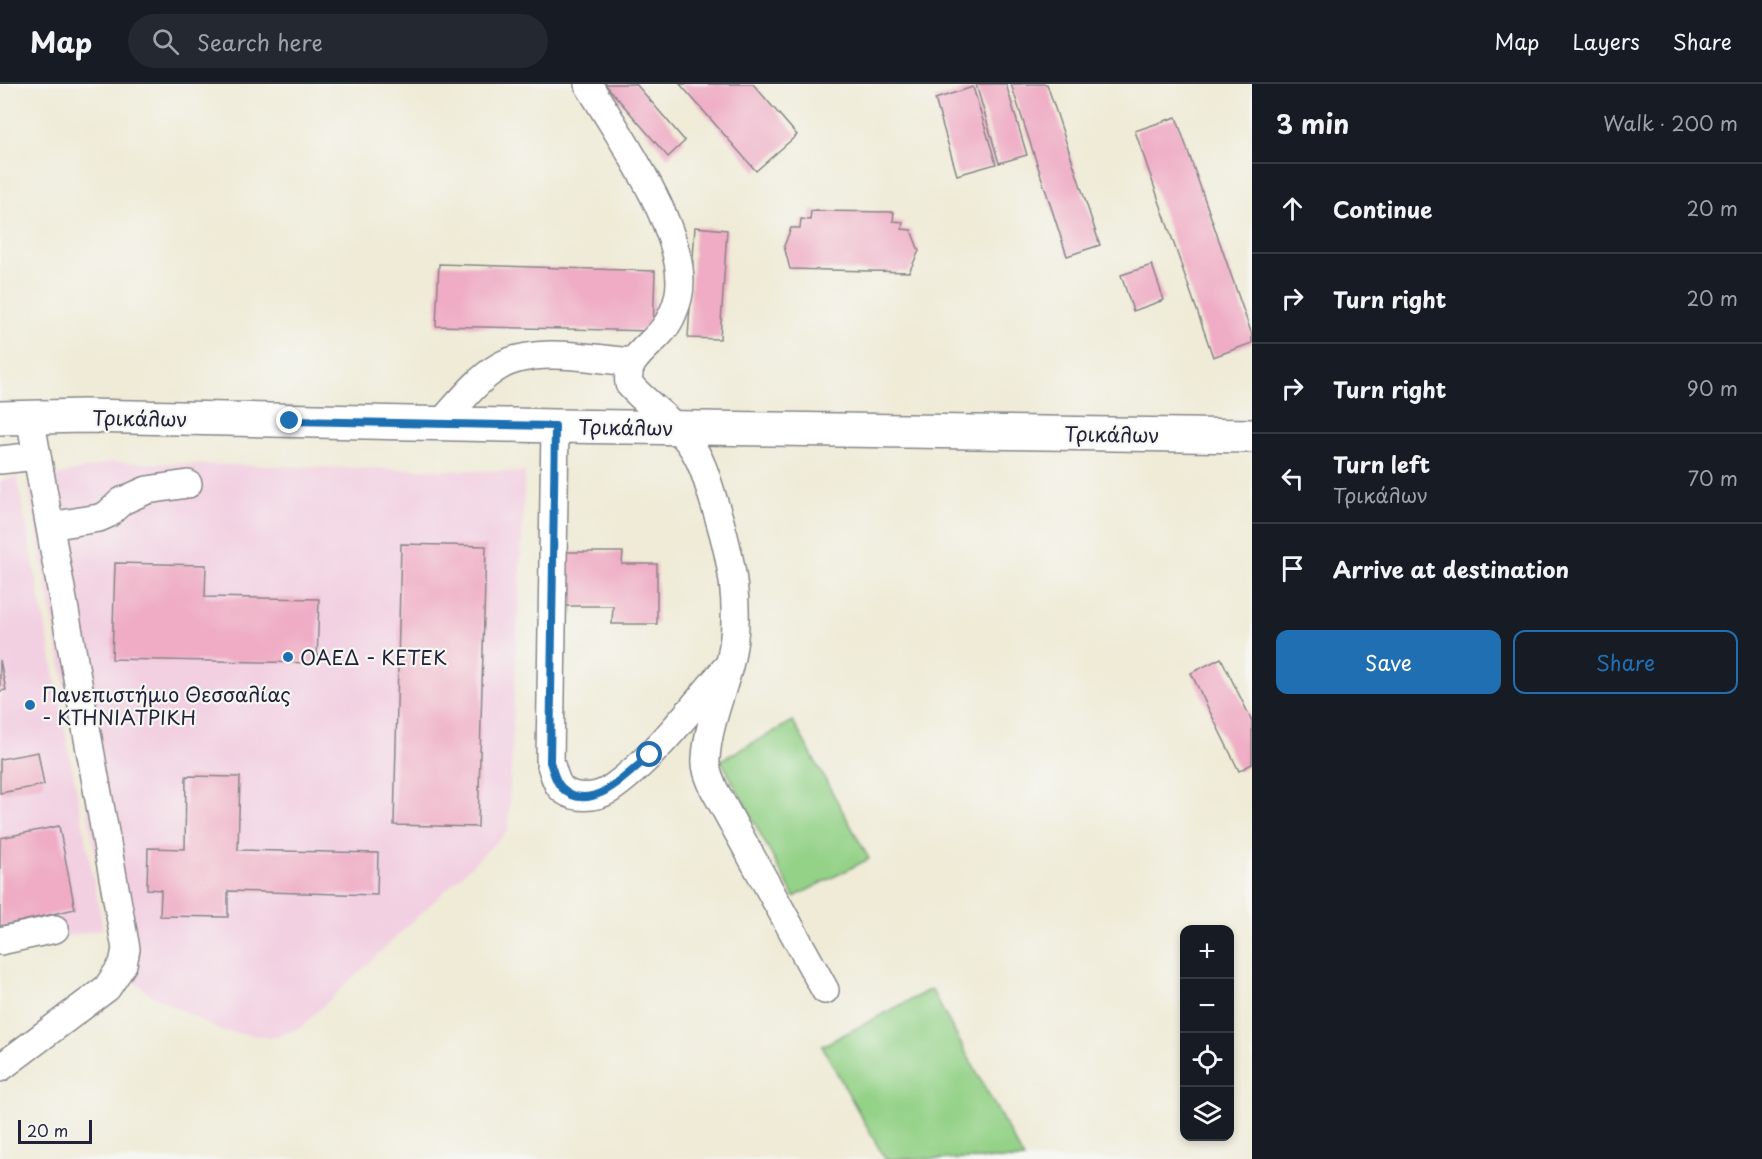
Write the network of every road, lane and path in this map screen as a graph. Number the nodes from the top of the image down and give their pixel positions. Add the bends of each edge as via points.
1 (588, 84) edge
2 (632, 363) junction
3 (15, 418) edge
4 (440, 424) junction
5 (555, 426) junction
6 (676, 427) junction
7 (1252, 436) edge
8 (38, 456) junction
9 (0, 460) edge
10 (188, 484) dead end
11 (50, 526) junction
12 (730, 663) junction
13 (56, 929) dead end
14 (0, 940) edge
15 (825, 990) dead end
16 (0, 1068) edge

1 - 2 lane via 652,192 674,246 680,281 676,305 664,330
2 - 4 lane via 558,356 515,360 482,380
2 - 6 lane via 629,384
3 - 4 main road, Τρικάλων
3 - 8 lane
4 - 5 main road, Τρικάλων
5 - 6 main road, Τρικάλων
5 - 12 lane via 550,762 561,788 590,797 608,791 650,755
6 - 7 main road, Τρικάλων
6 - 12 lane via 698,456 723,530 734,580 736,614
8 - 9 lane
8 - 11 lane
10 - 11 lane via 147,490 99,518
11 - 16 lane via 126,949 123,964 107,988
12 - 15 lane via 708,744 708,774
13 - 14 lane

